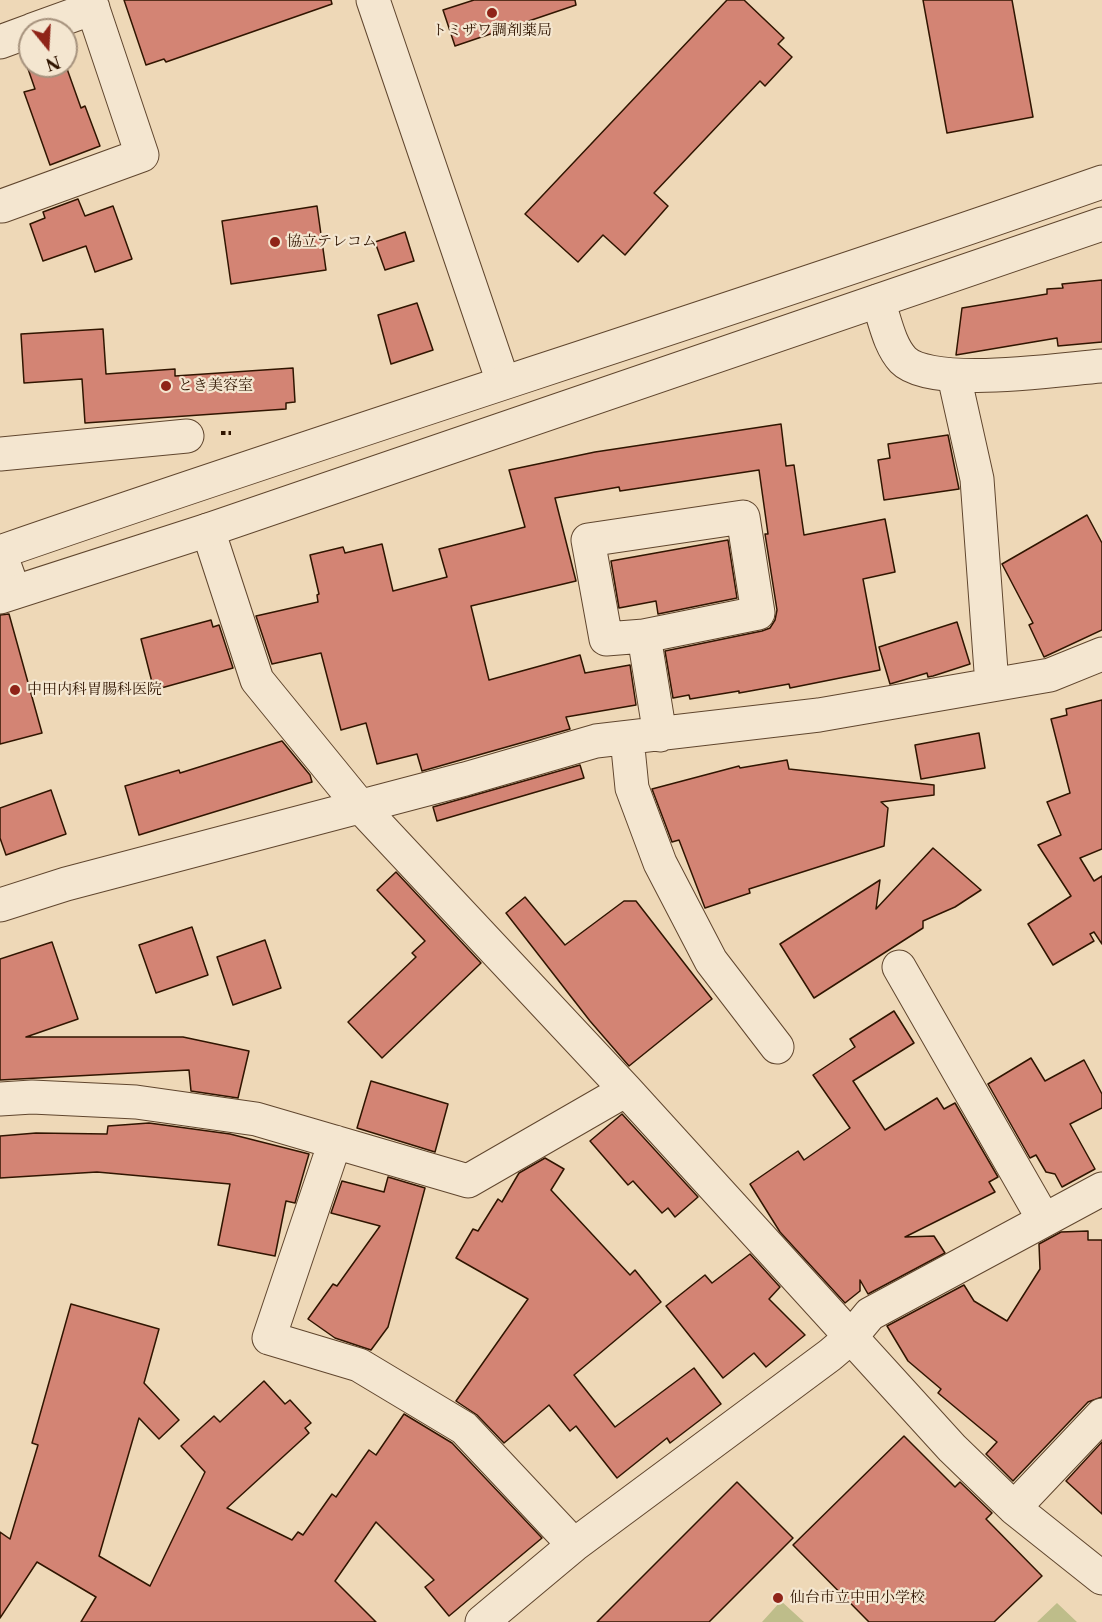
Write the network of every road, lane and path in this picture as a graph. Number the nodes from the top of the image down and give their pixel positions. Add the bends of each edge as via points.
1 (373, 0) edge
2 (91, 4) edge
3 (59, 18) edge
4 (18, 35) edge
5 (0, 42) edge
6 (1102, 182) edge
7 (2, 206) dead end
8 (1102, 224) edge
9 (878, 301) junction
10 (1102, 366) edge
11 (954, 376) junction
12 (503, 382) junction
13 (187, 435) dead end
14 (0, 454) edge
15 (208, 530) junction
16 (0, 552) edge
17 (7, 595) edge
18 (644, 636) junction
19 (1102, 654) edge
20 (992, 685) junction
21 (660, 735) junction
22 (627, 738) junction
23 (359, 805) junction
24 (0, 905) edge
25 (899, 968) dead end
26 (777, 1047) dead end
27 (626, 1090) junction
28 (0, 1099) edge
29 (335, 1142) junction
30 (1102, 1189) edge
31 (1044, 1220) junction
32 (850, 1338) junction
33 (1102, 1414) edge
34 (1014, 1508) junction
35 (574, 1545) junction
36 (1102, 1578) edge
37 (482, 1622) edge

1 - 12 street
2 - 3 street
2 - 7 street via 142,155
4 - 5 street
6 - 12 street via 888,257
8 - 9 street
9 - 11 street via 894,347 904,361 932,374
9 - 15 street
10 - 11 street
11 - 20 street via 977,479
12 - 16 street
13 - 14 street
15 - 17 street
15 - 23 street via 257,680
16 - 17 street
18 - 18 street via 606,639 588,540 743,517 758,613
18 - 21 street
19 - 20 street via 1050,675
20 - 21 street
21 - 22 street
22 - 23 street via 596,741
22 - 26 street via 632,788 660,863 711,961
23 - 24 street
23 - 27 street
25 - 31 street
27 - 29 street via 468,1181
27 - 32 street
28 - 29 street via 136,1102 256,1119
29 - 35 street via 268,1338 359,1365 464,1428
30 - 31 street
31 - 32 street via 870,1314
32 - 34 street
32 - 35 street
33 - 34 street
34 - 36 street
35 - 37 street

